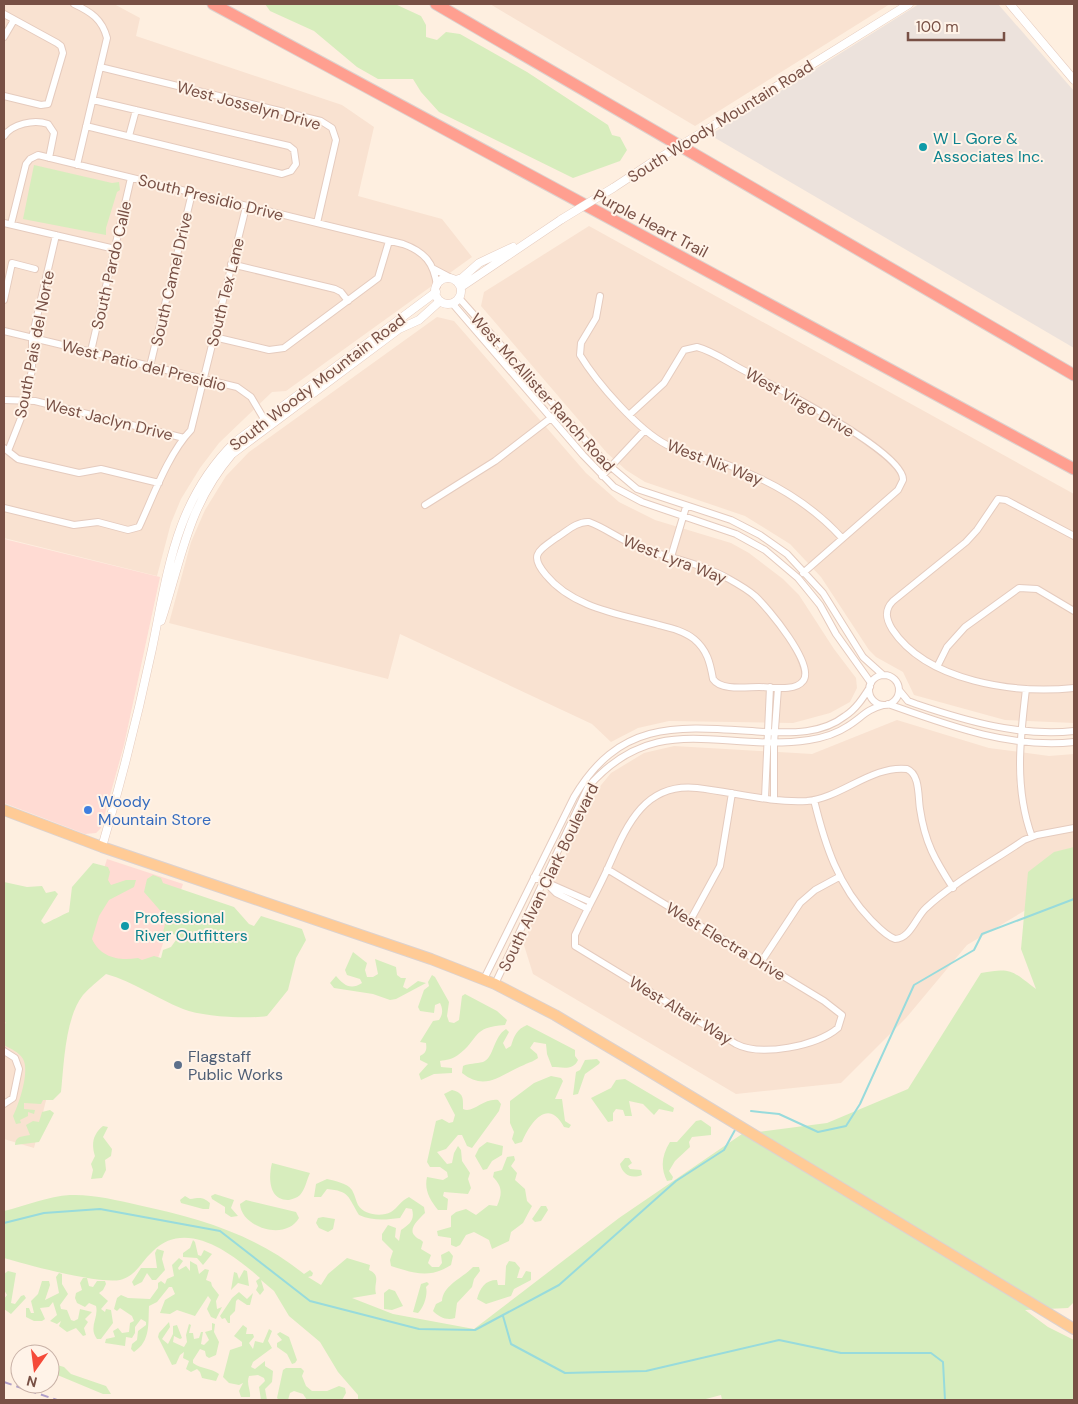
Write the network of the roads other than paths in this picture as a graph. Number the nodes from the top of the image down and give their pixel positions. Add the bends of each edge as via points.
1 (74, 4) edge
2 (213, 4) edge
3 (436, 4) edge
4 (909, 4) edge
5 (1010, 4) edge
6 (4, 14) edge
7 (14, 20) junction
8 (4, 37) edge
9 (100, 67) junction
10 (1074, 80) edge
11 (4, 96) edge
12 (93, 100) junction
13 (136, 110) junction
14 (86, 126) junction
15 (4, 136) edge
16 (129, 136) junction
17 (49, 158) junction
18 (78, 165) junction
19 (131, 178) junction
20 (192, 193) junction
21 (246, 206) junction
22 (317, 223) junction
23 (7, 224) edge
24 (56, 235) junction
25 (389, 241) junction
26 (115, 249) junction
27 (4, 261) edge
28 (12, 263) junction
29 (231, 264) junction
30 (35, 269) dead end
31 (434, 269) junction
32 (456, 282) junction
33 (436, 289) junction
34 (600, 296) dead end
35 (4, 300) edge
36 (456, 300) junction
37 (348, 301) junction
38 (440, 301) junction
39 (4, 331) edge
40 (214, 337) junction
41 (32, 338) junction
42 (91, 351) junction
43 (150, 366) junction
44 (1074, 375) edge
45 (204, 378) junction
46 (25, 399) junction
47 (4, 400) edge
48 (560, 411) junction
49 (630, 415) junction
50 (551, 418) junction
51 (266, 422) junction
52 (645, 430) junction
53 (184, 438) junction
54 (6, 450) edge
55 (610, 467) junction
56 (1074, 469) edge
57 (602, 476) junction
58 (159, 483) junction
59 (425, 505) dead end
60 (686, 506) junction
61 (4, 508) edge
62 (683, 517) junction
63 (1074, 536) edge
64 (842, 538) junction
65 (671, 557) junction
66 (805, 571) junction
67 (798, 578) junction
68 (1074, 611) edge
69 (937, 668) junction
70 (883, 675) junction
71 (870, 685) junction
72 (770, 687) junction
73 (778, 688) junction
74 (1074, 688) edge
75 (1026, 689) junction
76 (899, 690) junction
77 (885, 705) junction
78 (1021, 731) junction
79 (1074, 731) edge
80 (771, 732) junction
81 (1020, 742) junction
82 (1074, 742) edge
83 (770, 743) junction
84 (732, 793) junction
85 (765, 798) junction
86 (774, 799) junction
87 (814, 800) junction
88 (4, 810) edge
89 (1074, 828) edge
90 (1032, 837) junction
91 (102, 847) junction
92 (607, 869) junction
93 (534, 877) junction
94 (839, 877) junction
95 (545, 883) junction
96 (953, 888) junction
97 (589, 905) junction
98 (691, 919) junction
99 (761, 962) junction
100 (484, 979) junction
101 (495, 984) junction
102 (842, 1016) joint
103 (4, 1051) edge
104 (4, 1104) edge
105 (1074, 1329) edge

1 - 9 street via 90,12 104,25 106,38
2 - 56 highway, Purple Heart Trail
3 - 44 highway
4 - 32 street, South Woody Mountain Road, bridge
5 - 10 street
6 - 7 street
7 - 8 street
7 - 11 street via 62,46 63,53 48,104
9 - 12 street
9 - 22 street, West Josselyn Drive via 321,121 332,128 336,140
12 - 13 street
12 - 14 street
13 - 16 street
13 - 16 street via 289,146 294,150 296,164 288,173 282,174
14 - 16 street
14 - 18 street
15 - 17 street via 8,131 30,122 48,124 54,133
17 - 18 street, South Presidio Drive
17 - 23 street, South Presidio Drive via 38,155 26,164
18 - 19 street, South Presidio Drive
19 - 20 street, South Presidio Drive
19 - 26 street, South Pardo Calle
20 - 21 street, South Presidio Drive
20 - 43 street, South Camel Drive
21 - 22 street, South Presidio Drive
21 - 29 street, South Tex Lane
22 - 25 street, South Presidio Drive
23 - 24 street
24 - 26 street
24 - 41 street, South Pais del Norte
25 - 31 street, South Presidio Drive via 419,252
25 - 37 street via 378,278
26 - 42 street, South Pardo Calle
27 - 28 street
28 - 30 street
28 - 35 street
29 - 37 street via 341,292
29 - 40 street, South Tex Lane
31 - 32 street, South Presidio Drive
31 - 33 street
32 - 33 street, South Woody Mountain Road via 442,280
32 - 36 street
33 - 38 street
33 - 51 street, South Woody Mountain Road
34 - 49 street, West Nix Way via 598,312 580,344 580,355
36 - 38 street
36 - 48 street, West McAllister Ranch Road
36 - 50 street, West McAllister Ranch Road
37 - 40 street via 284,348 269,350
38 - 51 street, South Woody Mountain Road via 419,320 399,329
39 - 41 street, West Patio del Presidio
40 - 45 street, South Tex Lane
41 - 42 street, West Patio del Presidio
41 - 46 street, South Pais del Norte via 32,370
42 - 43 street, West Patio del Presidio
43 - 45 street, West Patio del Presidio
45 - 51 street, West Patio del Presidio via 246,392
45 - 53 street, South Tex Lane via 191,430
46 - 47 street, West Jaclyn Drive
46 - 53 street, West Jaclyn Drive
46 - 54 street, South Pais del Norte via 16,433
48 - 50 street
48 - 55 street, West McAllister Ranch Road
49 - 52 street, West Nix Way
49 - 64 street, West Virgo Drive via 668,378 684,350 697,346 834,419 874,447 904,476 898,490
50 - 57 street, West McAllister Ranch Road
50 - 59 street via 494,461
51 - 91 street, South Woody Mountain Road via 221,455 194,494 177,534 126,758
52 - 55 street
52 - 64 street, West Nix Way via 673,448 742,470 776,486 818,514
53 - 58 street, South Tex Lane
54 - 58 street via 18,459 79,473 101,469
55 - 57 street
55 - 60 street, West McAllister Ranch Road via 638,489
57 - 62 street, West McAllister Ranch Road via 614,487 642,502
58 - 61 street, South Tex Lane via 139,527 134,530 98,522 74,525
60 - 62 street
60 - 66 street, West McAllister Ranch Road via 752,530
62 - 65 street
62 - 67 street, West McAllister Ranch Road via 736,534 765,550
63 - 69 street via 1006,500 994,501 966,542 893,601 888,609 889,623 901,641 918,657
64 - 66 street, West Virgo Drive
65 - 72 street, West Lyra Way via 636,546 586,522 542,548 536,556 539,567 568,595 596,607 676,630 694,639 708,657 715,682 725,686
65 - 73 street, West Lyra Way via 715,572 754,596 775,618 804,667 804,679 795,686
66 - 67 street, West Virgo Drive
66 - 70 street, West McAllister Ranch Road via 823,593 863,657
67 - 71 street, West McAllister Ranch Road via 820,606
68 - 69 street via 1037,589 1019,588 965,627 947,647
69 - 75 street
70 - 71 street
70 - 76 street via 896,681
71 - 77 street via 874,701
71 - 80 street, South Alvan Clark Boulevard via 856,707 837,722 791,734
72 - 73 street
72 - 80 street
73 - 80 street
74 - 75 street
75 - 78 street
76 - 77 street via 896,699
76 - 78 street via 908,701 923,707
77 - 81 street
77 - 83 street, South Alvan Clark Boulevard via 870,708 838,732 809,740
78 - 79 street
78 - 81 street
80 - 83 street
80 - 93 street, South Alvan Clark Boulevard via 678,727 650,732 623,744 584,779
81 - 82 street
81 - 90 street via 1022,798
83 - 85 street
83 - 86 street
83 - 95 street, South Alvan Clark Boulevard via 682,738 660,740 633,750 604,769 588,787
84 - 85 street
84 - 92 street via 688,788 655,797 629,821
84 - 98 street via 720,866
85 - 86 street
86 - 87 street
87 - 94 street via 826,848
87 - 96 street via 884,773 905,768 912,772 927,843
88 - 91 main road
89 - 90 street
90 - 96 street
91 - 100 main road via 431,958
92 - 97 street
92 - 98 street, West Electra Drive
93 - 95 street
93 - 100 street, South Alvan Clark Boulevard
94 - 96 street via 870,919 889,937 899,939 905,936 927,906
94 - 99 street via 800,902
95 - 97 street via 559,887
95 - 101 street, South Alvan Clark Boulevard
97 - 102 street, West Altair Way via 575,935 574,943 580,950 742,1047 768,1049 816,1042 838,1028
98 - 99 street, West Electra Drive
99 - 102 street, West Electra Drive
100 - 101 main road
101 - 105 main road via 639,1065
103 - 104 street via 15,1058 19,1069 13,1098

